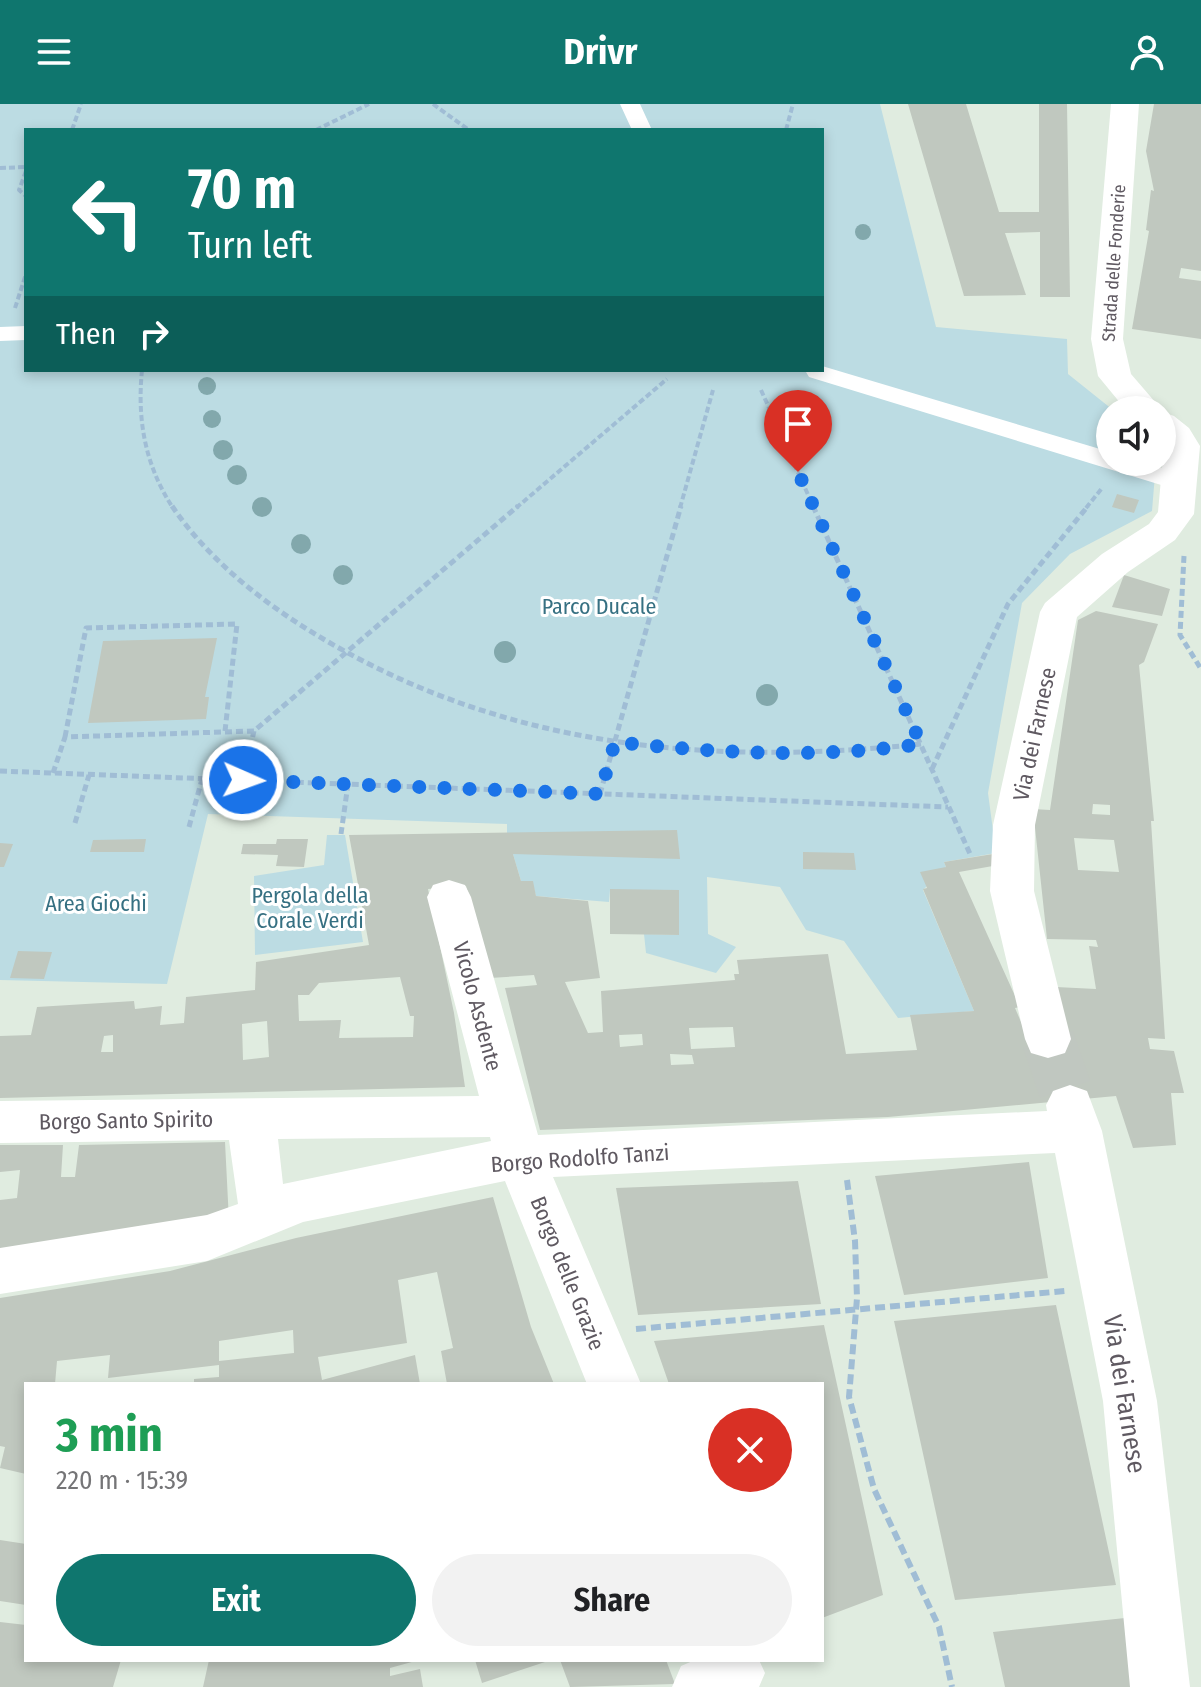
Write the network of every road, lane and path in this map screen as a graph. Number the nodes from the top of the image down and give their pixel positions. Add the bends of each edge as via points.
1 (81, 104) edge
2 (369, 104) edge
3 (433, 104) edge
4 (630, 104) edge
5 (793, 104) edge
6 (1125, 104) edge
7 (73, 128) edge
8 (320, 128) edge
9 (466, 128) edge
10 (641, 128) edge
11 (787, 128) edge
12 (0, 168) edge
13 (24, 169) edge
14 (24, 175) edge
15 (24, 194) edge
16 (24, 333) edge
17 (0, 334) edge
18 (142, 372) edge
19 (818, 372) edge
20 (667, 379) dead end
21 (713, 390) dead end
22 (761, 390) dead end
23 (1133, 396) edge
24 (1176, 435) edge
25 (1096, 456) edge
26 (1107, 476) edge
27 (1161, 476) edge
28 (1190, 485) edge
29 (1180, 602) dead end
30 (343, 655) junction
31 (1201, 669) edge
32 (225, 731) junction
33 (254, 731) junction
34 (65, 737) junction
35 (615, 742) junction
36 (921, 744) junction
37 (932, 769) junction
38 (0, 771) edge
39 (53, 773) junction
40 (89, 775) junction
41 (202, 779) junction
42 (243, 780) junction
43 (348, 784) junction
44 (600, 794) junction
45 (948, 807) junction
46 (75, 823) dead end
47 (189, 827) dead end
48 (341, 834) dead end
49 (972, 857) dead end
50 (449, 897) dead end
51 (1048, 1039) tunnel mouth
52 (1074, 1118) joint
53 (252, 1119) junction
54 (0, 1122) edge
55 (514, 1137) junction
56 (842, 1143) junction
57 (271, 1213) junction
58 (0, 1271) edge
59 (1066, 1291) dead end
60 (856, 1309) junction
61 (635, 1329) dead end
62 (613, 1382) edge
63 (952, 1687) edge
64 (1160, 1687) edge

1 - 7 path
2 - 8 path
3 - 9 path
4 - 10 street
5 - 11 path
6 - 23 street, Strada delle Fonderie via 1107,339 1115,376
12 - 13 path
14 - 15 path via 19,190
16 - 17 street
18 - 30 path via 137,404 142,441 170,505 233,576
19 - 25 street
20 - 30 path
21 - 35 path
22 - 36 path
24 - 28 street
26 - 37 path via 1086,512 1008,604
27 - 28 street
28 - 51 street, Via dei Farnese via 1175,497 1176,514 1162,532 1115,563 1059,612 1014,825 1012,891
29 - 31 path via 1180,635
30 - 33 path
30 - 35 path via 469,709
32 - 33 path
32 - 34 path
32 - 34 path via 237,624 86,628
33 - 42 path
34 - 39 path
35 - 36 path via 774,753 856,752
35 - 44 path
36 - 37 path
37 - 45 path
38 - 39 path
39 - 40 path
40 - 41 path
40 - 46 path
41 - 42 path
41 - 47 path
42 - 43 path
43 - 44 path
43 - 48 path
44 - 45 path
45 - 49 path
50 - 55 street, Vicolo Asdente
52 - 56 street, Borgo Rodolfo Tanzi
52 - 64 street, Via dei Farnese via 1130,1401
53 - 54 street, Borgo Santo Spirito
53 - 55 street, Borgo Santo Spirito
53 - 57 street via 259,1196
55 - 56 street, Borgo Rodolfo Tanzi
55 - 57 street, Borgo Rodolfo Tanzi
55 - 62 street, Borgo delle Grazie
56 - 60 path via 855,1241
57 - 58 street, Borgo Rodolfo Tanzi via 207,1238
59 - 60 path
60 - 61 path
60 - 63 path via 848,1381 852,1411 874,1489 939,1627

